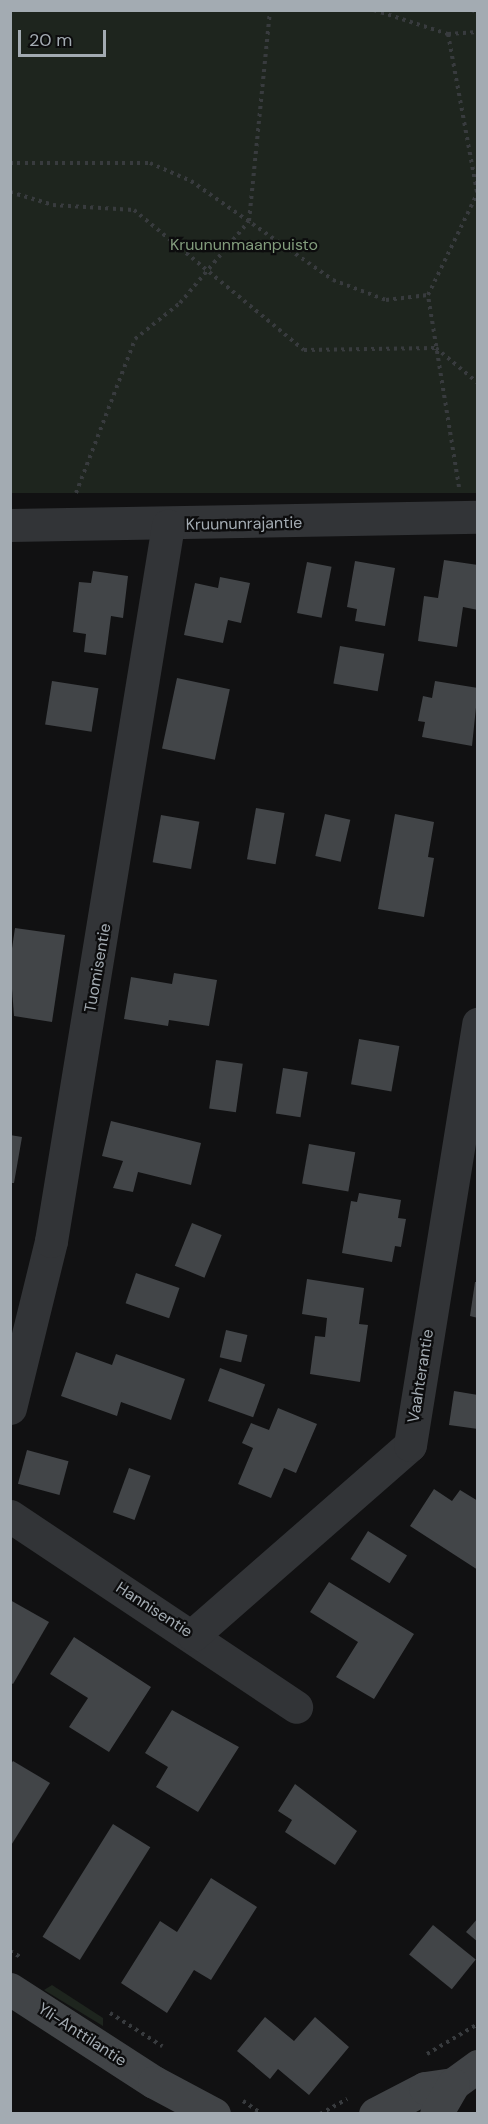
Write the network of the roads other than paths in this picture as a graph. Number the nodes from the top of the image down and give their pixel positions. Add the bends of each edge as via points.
1 (471, 517) edge
2 (10, 525) edge
3 (168, 525) junction
4 (477, 1023) edge
5 (10, 1408) edge
6 (10, 1516) edge
7 (193, 1635) junction
8 (296, 1707) dead end
9 (10, 1989) edge
10 (465, 2075) edge
11 (154, 2082) junction
12 (173, 2114) edge
13 (214, 2114) edge
14 (375, 2114) edge
15 (436, 2114) edge

1 - 3 street, Kruununrajantie
2 - 3 street, Kruununrajantie
3 - 5 street, Tuomisentie via 51,1241
4 - 7 street, Vaahterantie via 410,1445
6 - 7 street, Hannisentie
7 - 8 street, Hannisentie
9 - 11 street, Yli-Anttilantie
10 - 14 street via 425,2088
10 - 15 street
11 - 12 street, Yli-Anttilantie
11 - 13 street, Yli-Anttilantie via 201,2103

